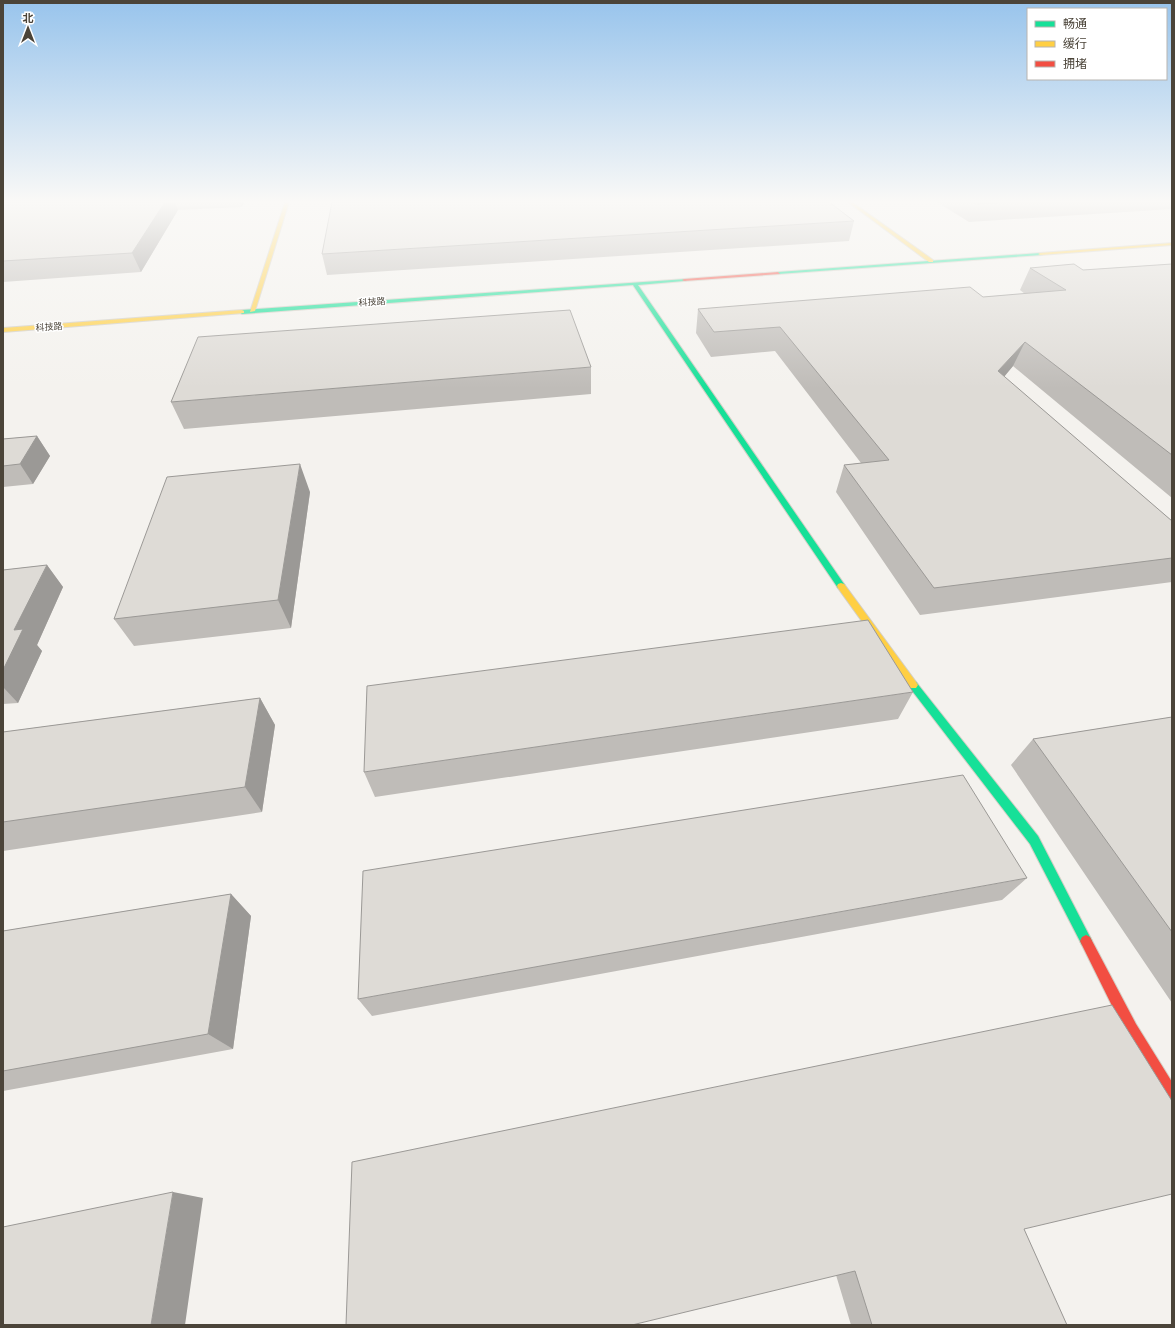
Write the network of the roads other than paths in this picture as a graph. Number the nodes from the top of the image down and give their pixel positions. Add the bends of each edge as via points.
1 (267, 264) edge
2 (891, 264) edge
3 (634, 283) junction
4 (252, 311) junction
5 (3, 330) edge
6 (1172, 1095) edge

1 - 4 street
2 - 3 street, 科技路
3 - 4 street, 科技路
3 - 6 street via 854,606 932,711 1034,840 1131,1029
4 - 5 street, 科技路

